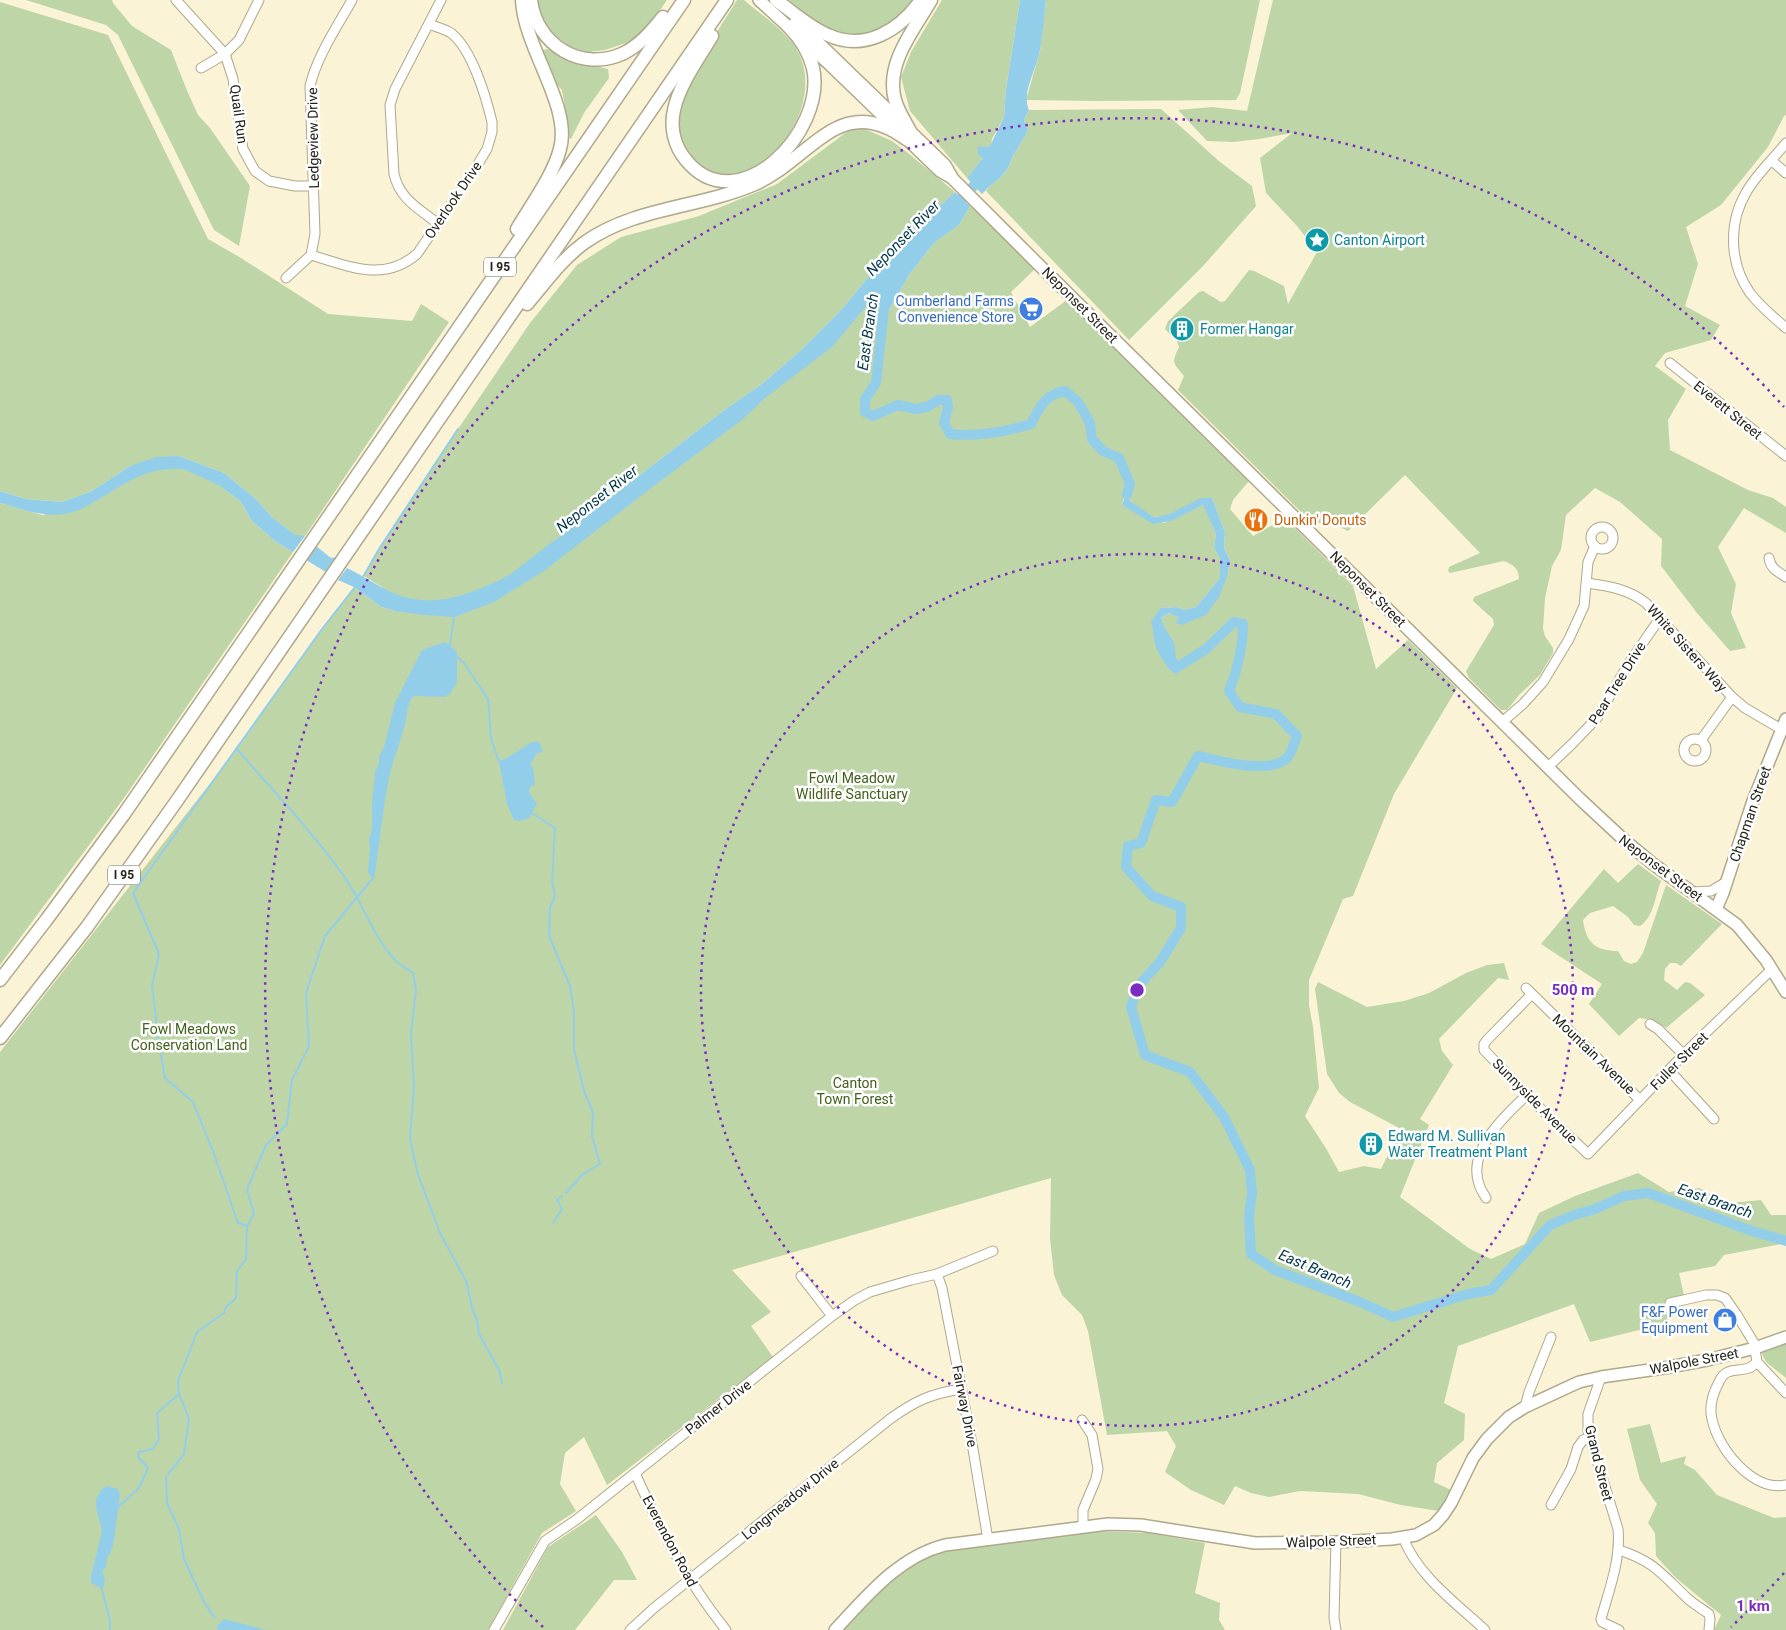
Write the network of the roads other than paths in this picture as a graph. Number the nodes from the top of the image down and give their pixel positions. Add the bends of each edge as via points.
1 (176, 0) edge
2 (259, 0) edge
3 (352, 0) edge
4 (441, 0) edge
5 (522, 0) edge
6 (530, 0) edge
7 (683, 0) edge
8 (728, 0) edge
9 (732, 0) edge
10 (759, 0) edge
11 (774, 0) edge
12 (922, 0) edge
13 (932, 0) edge
14 (429, 24) junction
15 (788, 26) junction
16 (225, 54) junction
17 (201, 68) dead end
18 (908, 135) junction
19 (1786, 143) edge
20 (1772, 161) junction
21 (1786, 173) edge
22 (313, 186) junction
23 (438, 224) junction
24 (311, 255) junction
25 (286, 278) dead end
26 (487, 286) junction
27 (1786, 328) edge
28 (490, 345) junction
29 (1670, 362) dead end
30 (1786, 456) edge
31 (1594, 546) dead end
32 (1769, 558) dead end
33 (1786, 577) edge
34 (1587, 583) junction
35 (1660, 618) junction
36 (1732, 697) junction
37 (1502, 722) junction
38 (1784, 724) edge
39 (1701, 740) dead end
40 (1548, 767) junction
41 (1726, 882) junction
42 (1692, 892) junction
43 (1716, 909) junction
44 (1771, 970) junction
45 (0, 980) edge
46 (1785, 988) edge
47 (1529, 991) joint
48 (1650, 1024) dead end
49 (0, 1038) edge
50 (1684, 1055) junction
51 (1669, 1070) junction
52 (1528, 1094) junction
53 (1640, 1100) junction
54 (1714, 1119) dead end
55 (1588, 1154) joint
56 (1486, 1198) dead end
57 (994, 1251) dead end
58 (938, 1274) junction
59 (801, 1276) dead end
60 (1670, 1303) dead end
61 (832, 1316) junction
62 (1551, 1337) dead end
63 (1786, 1337) edge
64 (1755, 1348) junction
65 (1757, 1362) junction
66 (1601, 1377) junction
67 (961, 1389) junction
68 (1786, 1393) edge
69 (1525, 1408) junction
70 (1082, 1420) dead end
71 (1590, 1437) junction
72 (635, 1473) junction
73 (1786, 1484) edge
74 (1551, 1505) dead end
75 (1083, 1527) junction
76 (1403, 1537) junction
77 (988, 1540) junction
78 (1336, 1542) junction
79 (1619, 1550) junction
80 (690, 1580) junction
81 (494, 1630) edge
82 (630, 1630) edge
83 (726, 1630) edge
84 (835, 1630) edge
85 (1336, 1630) edge
86 (1485, 1630) edge
87 (1620, 1630) edge
88 (1709, 1630) edge

1 - 16 street
2 - 16 street via 239,40
3 - 22 street, Ledgeview Drive via 320,59 310,86
4 - 14 street
5 - 26 highway via 528,35 560,113 562,140 553,168 507,245
6 - 7 highway via 536,20 551,42 571,55 596,60 616,57 634,47
7 - 26 highway, I 95
8 - 28 highway, I 95
9 - 15 highway via 681,90 673,112 673,132 680,151 690,165 707,176 731,181 756,174 784,153 801,130 813,100 814,75 807,52
10 - 15 main road, Neponset Street
11 - 12 highway via 826,34 856,41 891,30
11 - 18 main road, Neponset Street via 836,58
13 - 18 highway via 902,49 894,71 896,101
14 - 23 street via 395,89 390,121 396,183 408,202
14 - 23 street, Overlook Drive via 450,32 469,54 492,122 487,149
15 - 18 main road, Neponset Street
16 - 17 street
16 - 22 street, Quail Run via 234,79 243,149 255,170 269,181
18 - 28 highway via 876,123 846,123 756,183 609,228 567,257
18 - 37 main road, Neponset Street via 940,171 981,206
19 - 20 street
20 - 21 street
20 - 27 street via 1742,200 1735,221 1734,242 1737,265 1745,285 1763,308
22 - 24 street, Ledgeview Drive via 315,234
23 - 24 street, Overlook Drive via 417,254 407,262 386,270 369,270
24 - 25 street
26 - 45 highway, I 95 via 124,814
28 - 49 highway, I 95 via 129,868
29 - 30 street, Everett Street
31 - 34 street via 1588,562
32 - 33 street via 1772,568
34 - 35 street, White Sisters Way via 1617,588 1636,596
34 - 37 street via 1579,620 1553,668 1523,704
35 - 36 street, White Sisters Way
35 - 40 street, Pear Tree Drive via 1597,718
36 - 38 street, White Sisters Way via 1745,708
36 - 39 street
37 - 40 main road, Neponset Street
38 - 41 main road, Chapman Street via 1753,801
40 - 42 main road, Neponset Street via 1623,839
41 - 42 street via 1711,891
41 - 43 main road, Chapman Street
42 - 43 main road, Neponset Street
43 - 44 main road, Neponset Street via 1737,925
44 - 46 main road, Neponset Street
44 - 50 street, Fuller Street
47 - 52 street, Sunnyside Avenue via 1484,1047
47 - 53 street, Mountain Avenue
48 - 50 street
50 - 51 street, Fuller Street
51 - 53 street, Fuller Street
51 - 54 street
52 - 55 street, Sunnyside Avenue
52 - 56 street via 1506,1113 1483,1146 1477,1172
53 - 55 street, Fuller Street
57 - 58 street, Palmer Drive
58 - 61 street, Palmer Drive via 870,1292
58 - 67 street, Fairway Drive
59 - 61 street
60 - 64 street via 1706,1295 1725,1298
61 - 72 street, Palmer Drive
62 - 69 street
63 - 64 main road, Walpole Street
64 - 65 street
64 - 66 main road, Walpole Street via 1707,1360
65 - 68 street
65 - 73 street via 1752,1368 1727,1372 1719,1380 1711,1409 1712,1419 1721,1444 1738,1466 1762,1482 1773,1486
66 - 69 main road, Walpole Street via 1579,1382
66 - 71 street, Grand Street via 1588,1414
67 - 77 street, Fairway Drive
67 - 80 street, Longmeadow Drive via 911,1404
69 - 76 main road, Walpole Street via 1509,1417 1487,1439 1473,1458 1451,1503 1434,1526
70 - 75 street via 1092,1435 1098,1469 1083,1509
71 - 74 street via 1578,1447 1571,1469
71 - 79 street, Grand Street via 1618,1529
72 - 80 street, Everendon Road
72 - 81 street, Palmer Drive via 545,1540
75 - 77 main road, Walpole Street
75 - 78 main road, Walpole Street via 1108,1524 1140,1526 1255,1543
76 - 78 main road, Walpole Street
76 - 86 street via 1422,1571
77 - 84 main road, Walpole Street via 945,1545 913,1557 884,1580
78 - 85 street
79 - 87 street, Grand Street via 1601,1619 1604,1624
79 - 88 street via 1639,1556 1654,1566 1709,1614
80 - 82 street, Longmeadow Drive
80 - 83 street, Everendon Road

